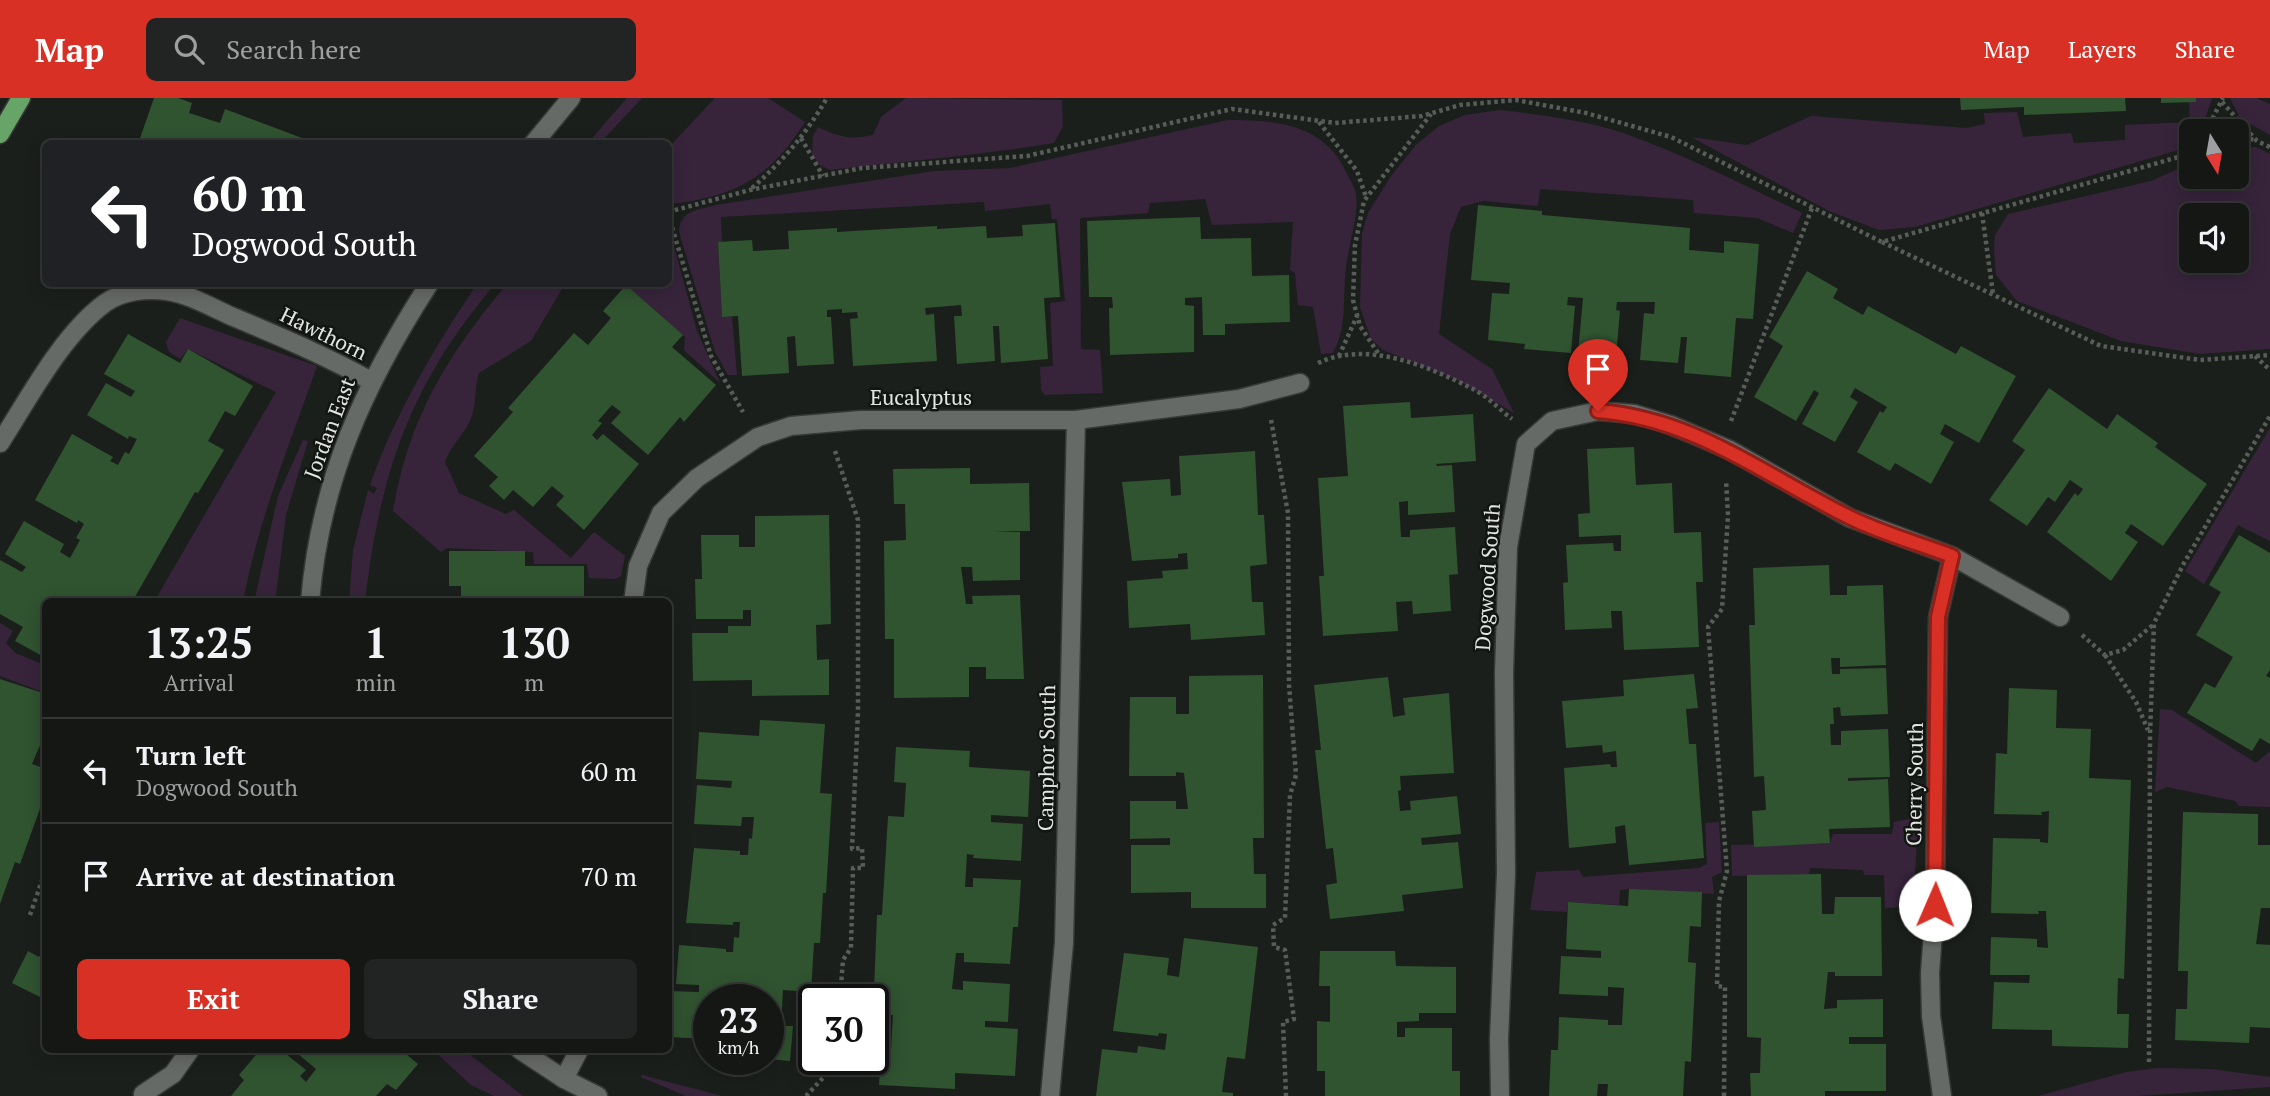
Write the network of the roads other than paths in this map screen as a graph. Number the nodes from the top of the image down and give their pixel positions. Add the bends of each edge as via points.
1 (20, 98) edge
2 (571, 98) edge
3 (0, 134) edge
4 (536, 140) edge
5 (427, 287) edge
6 (371, 381) junction
7 (1300, 383) road end
8 (1076, 420) junction
9 (0, 443) edge
10 (1952, 556) junction
11 (310, 598) edge
12 (634, 598) edge
13 (2060, 617) road end
14 (188, 1053) edge
15 (525, 1053) edge
16 (577, 1053) edge
17 (564, 1079) junction
18 (143, 1094) dead end
19 (598, 1096) edge
20 (1050, 1096) edge
21 (1500, 1096) edge
22 (1942, 1096) edge

1 - 3 main road
2 - 4 street
5 - 6 street, Jordan East
6 - 9 street, Hawthorn via 204,304 168,291 134,290 107,302 82,325 46,370
6 - 11 street, Jordan East via 330,482 317,536
7 - 8 street, Eucalyptus via 1226,401
8 - 12 street, Eucalyptus via 834,422 791,426 758,437 697,478 661,513 638,566
8 - 20 street, Camphor South via 1064,943
10 - 13 street
10 - 21 street, Dogwood South via 1850,518 1730,450 1635,414 1598,411 1552,421 1526,444 1508,547
10 - 22 street, Cherry South via 1938,617 1930,973
14 - 18 street via 173,1074
15 - 17 street
16 - 17 street
17 - 19 street

